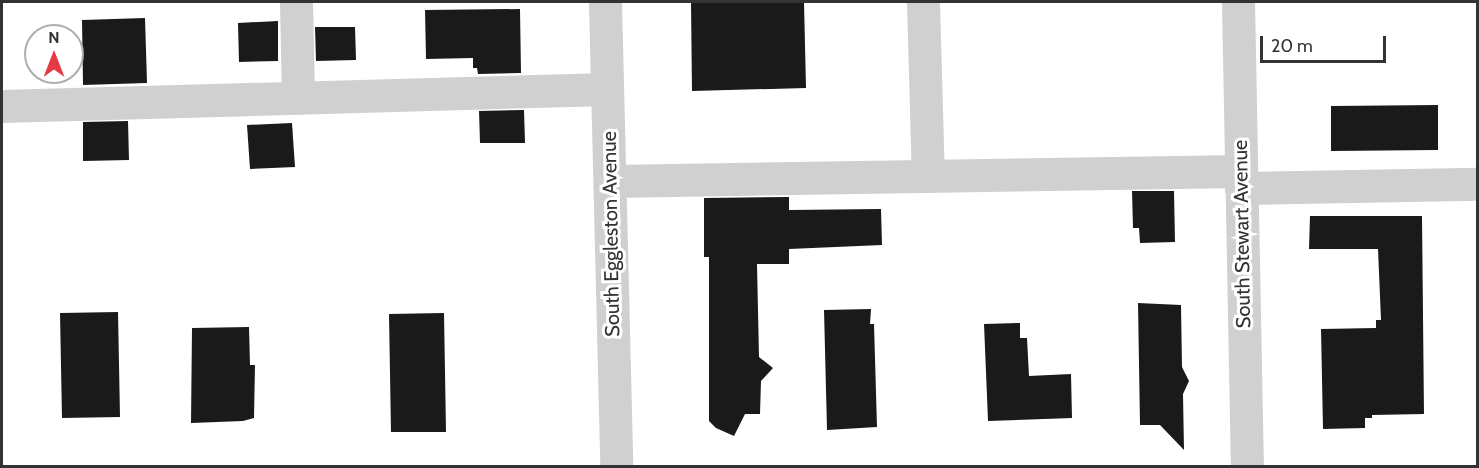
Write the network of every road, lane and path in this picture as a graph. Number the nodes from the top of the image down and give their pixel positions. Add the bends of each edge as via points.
1 (296, 2) edge
2 (605, 2) edge
3 (923, 2) edge
4 (1238, 2) edge
5 (607, 89) junction
6 (298, 98) junction
7 (2, 106) edge
8 (928, 176) junction
9 (1241, 179) junction
10 (610, 181) junction
11 (1478, 184) edge
12 (616, 466) edge
13 (1247, 466) edge

1 - 6 street
2 - 5 street, South Eggleston Avenue
3 - 8 street
4 - 9 street, South Stewart Avenue
5 - 6 street
5 - 10 street, South Eggleston Avenue
6 - 7 street
8 - 9 street
8 - 10 street
9 - 11 street
9 - 13 street, South Stewart Avenue
10 - 12 street, South Eggleston Avenue

